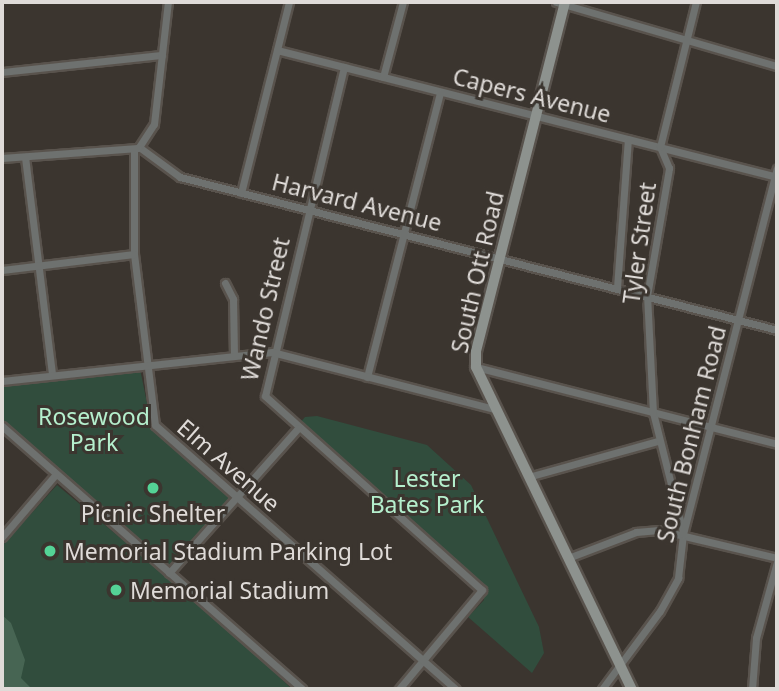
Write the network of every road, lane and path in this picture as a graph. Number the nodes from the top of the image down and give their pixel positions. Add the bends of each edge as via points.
1 (168, 2) edge
2 (289, 2) edge
3 (403, 2) edge
4 (696, 2) edge
5 (562, 3) edge
6 (687, 40) junction
7 (277, 50) junction
8 (162, 55) junction
9 (777, 66) edge
10 (344, 67) junction
11 (2, 72) edge
12 (383, 77) junction
13 (440, 92) junction
14 (536, 116) junction
15 (628, 139) junction
16 (660, 147) junction
17 (136, 148) junction
18 (25, 157) junction
19 (2, 158) edge
20 (777, 174) edge
21 (241, 193) junction
22 (309, 210) junction
23 (405, 235) junction
24 (134, 254) junction
25 (500, 259) junction
26 (37, 265) junction
27 (2, 270) edge
28 (225, 283) dead end
29 (617, 289) junction
30 (647, 296) junction
31 (740, 320) junction
32 (777, 330) edge
33 (272, 352) junction
34 (234, 355) junction
35 (146, 365) junction
36 (476, 367) junction
37 (52, 374) junction
38 (367, 377) junction
39 (2, 381) edge
40 (494, 409) junction
41 (653, 413) junction
42 (2, 426) edge
43 (298, 428) junction
44 (712, 428) junction
45 (658, 441) junction
46 (777, 444) edge
47 (56, 474) junction
48 (528, 477) junction
49 (238, 498) junction
50 (683, 534) junction
51 (2, 537) edge
52 (568, 558) junction
53 (777, 560) edge
54 (169, 573) junction
55 (424, 662) junction
56 (621, 662) junction
57 (302, 689) edge
58 (400, 689) edge
59 (456, 689) edge
60 (602, 689) edge
61 (632, 689) edge
62 (752, 689) edge

1 - 8 street, Elm Avenue
2 - 7 street
3 - 12 street
4 - 6 street, Tyler Street
5 - 6 street
5 - 14 street, South Ott Road
6 - 9 street
6 - 16 street, Tyler Street
7 - 10 street, Capers Avenue
7 - 21 street
8 - 11 street
8 - 17 street, Elm Avenue via 154,124
10 - 12 street, Capers Avenue
10 - 22 street, Wando Street
12 - 13 street, Capers Avenue
13 - 14 street, Capers Avenue
13 - 23 street
14 - 15 street, Capers Avenue
14 - 25 street, South Ott Road
15 - 16 street, Capers Avenue
15 - 29 street, Tyler Street
16 - 20 street, Capers Avenue
16 - 30 street, Tyler Street via 668,169
17 - 18 street
17 - 21 street, Harvard Avenue via 180,177
17 - 24 street, Elm Avenue
18 - 19 street
18 - 26 street
20 - 31 street, South Bonham Road
21 - 22 street, Harvard Avenue
22 - 23 street, Harvard Avenue
22 - 33 street, Wando Street
23 - 25 street, Harvard Avenue
23 - 38 street
24 - 26 street
24 - 35 street, Elm Avenue
25 - 29 street, Harvard Avenue
25 - 36 street, South Ott Road
26 - 27 street
26 - 37 street
28 - 34 street via 233,299
29 - 30 street, Harvard Avenue
30 - 31 street, Harvard Avenue
30 - 41 street, Tyler Street
31 - 32 street, Harvard Avenue
31 - 44 street, South Bonham Road
33 - 34 street
33 - 38 street
33 - 43 street, Wando Street via 265,396
34 - 35 street
35 - 37 street
35 - 49 street, Elm Avenue via 155,425
36 - 40 street, South Ott Road
36 - 41 street
37 - 39 street
38 - 40 street
40 - 48 street, South Ott Road
41 - 44 street
41 - 45 street, Tyler Street
42 - 47 street
43 - 49 street
43 - 55 street, Wando Street via 482,592
44 - 46 street
44 - 50 street, South Bonham Road
45 - 48 street
45 - 50 street, Tyler Street
47 - 51 street
47 - 54 street
48 - 52 street, South Ott Road
49 - 54 street
49 - 55 street, Elm Avenue
50 - 52 street via 636,532
50 - 53 street
50 - 56 street, South Bonham Road via 678,578 660,611
52 - 56 street, South Ott Road
53 - 62 street via 756,638
54 - 57 street
55 - 58 street
55 - 59 street, Elm Avenue
56 - 60 street, South Bonham Road
56 - 61 street, South Ott Road

